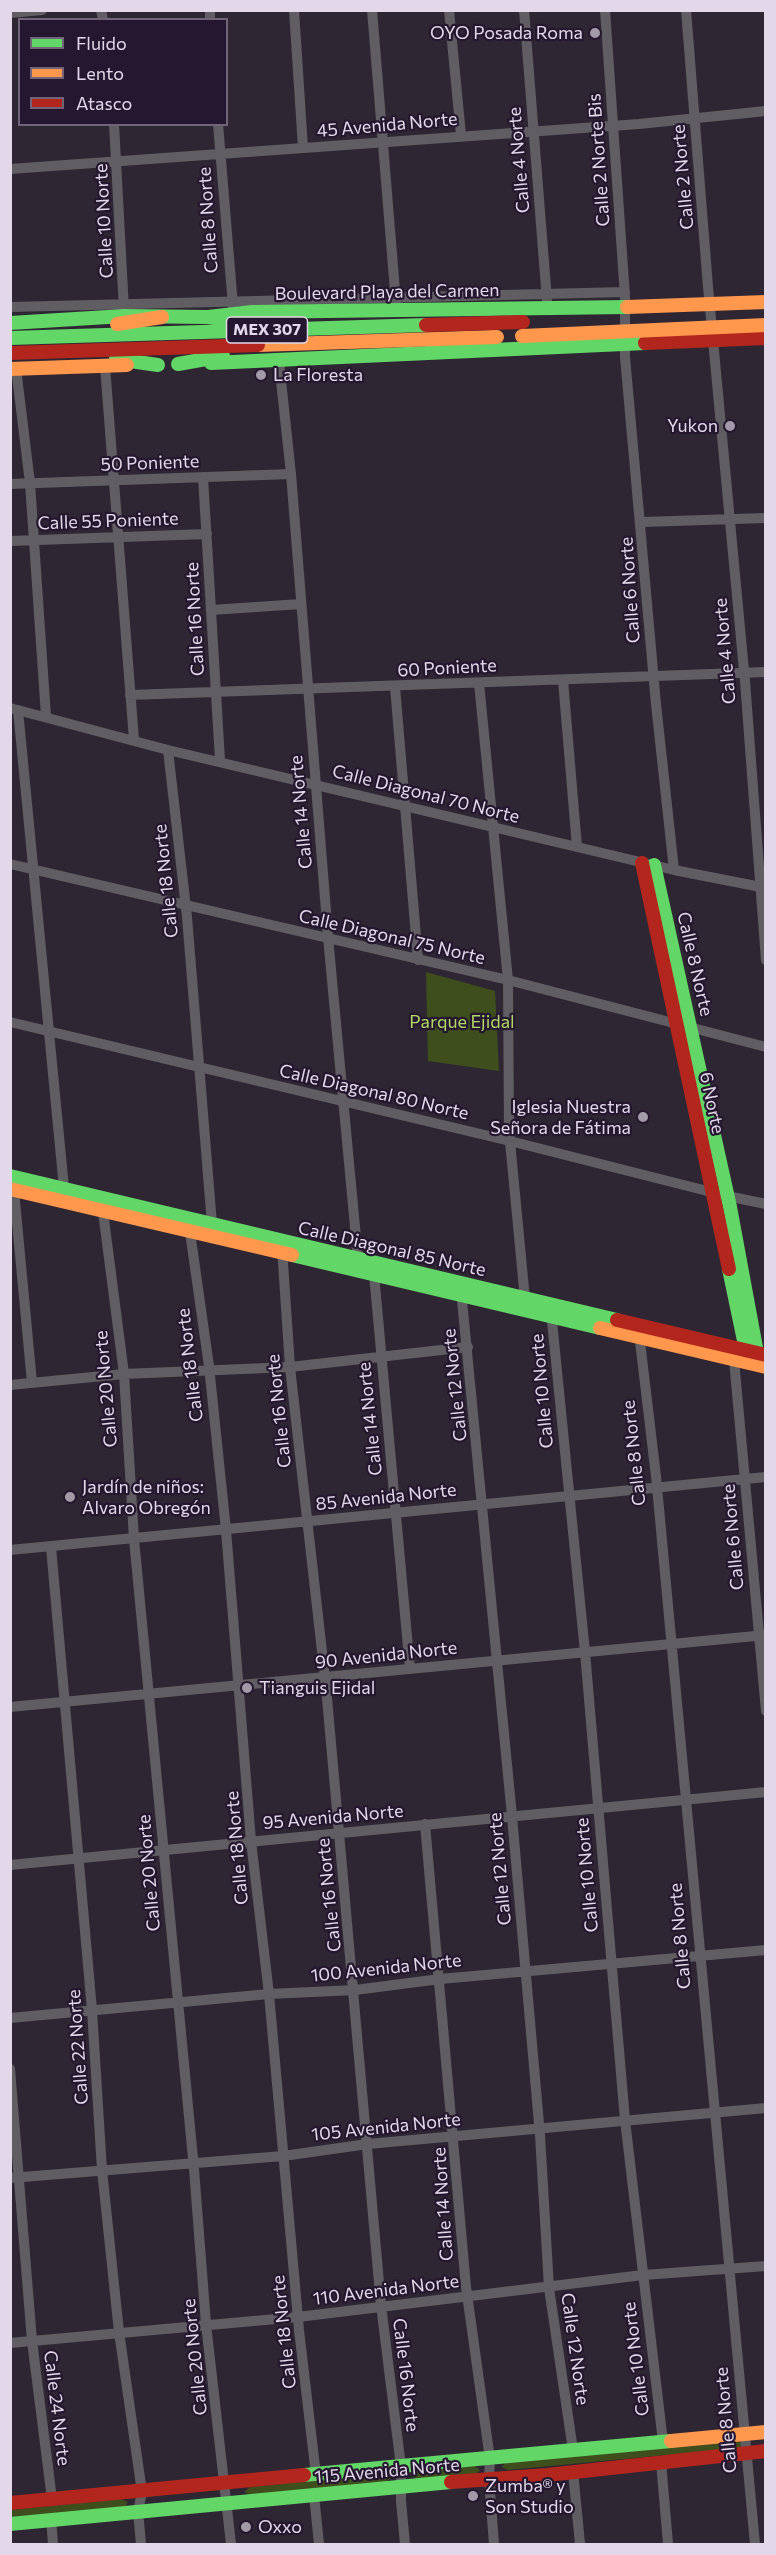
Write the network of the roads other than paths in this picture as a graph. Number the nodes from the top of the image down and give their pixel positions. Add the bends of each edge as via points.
1 (42, 10) edge
2 (294, 10) edge
3 (372, 10) edge
4 (449, 10) edge
5 (524, 10) edge
6 (605, 10) edge
7 (686, 10) edge
8 (10, 13) edge
9 (765, 111) edge
10 (695, 118) junction
11 (614, 125) junction
12 (114, 126) edge
13 (218, 126) edge
14 (532, 131) junction
15 (461, 135) junction
16 (381, 142) junction
17 (303, 148) junction
18 (221, 154) junction
19 (118, 162) junction
20 (10, 169) edge
21 (625, 292) junction
22 (472, 295) junction
23 (507, 295) junction
24 (547, 301) junction
25 (765, 302) edge
26 (396, 304) junction
27 (710, 304) junction
28 (625, 306) junction
29 (10, 307) edge
30 (233, 307) junction
31 (524, 307) junction
32 (456, 308) junction
33 (124, 309) junction
34 (765, 314) edge
35 (208, 316) junction
36 (162, 317) junction
37 (10, 323) edge
38 (765, 325) edge
39 (303, 329) junction
40 (523, 329) junction
41 (56, 337) junction
42 (10, 338) edge
43 (765, 338) edge
44 (714, 340) junction
45 (295, 344) junction
46 (624, 345) junction
47 (66, 351) junction
48 (10, 353) edge
49 (279, 362) junction
50 (178, 364) junction
51 (158, 365) junction
52 (105, 366) junction
53 (13, 368) edge
54 (291, 474) junction
55 (204, 477) junction
56 (114, 480) junction
57 (30, 483) junction
58 (10, 484) edge
59 (765, 518) edge
60 (730, 519) junction
61 (642, 522) junction
62 (207, 534) junction
63 (118, 537) junction
64 (34, 540) junction
65 (10, 541) edge
66 (301, 604) junction
67 (211, 610) junction
68 (765, 672) edge
69 (744, 674) junction
70 (654, 677) junction
71 (563, 680) junction
72 (479, 683) junction
73 (395, 687) junction
74 (308, 689) junction
75 (216, 693) junction
76 (130, 695) junction
77 (14, 709) edge
78 (46, 716) junction
79 (134, 740) junction
80 (168, 750) junction
81 (220, 760) junction
82 (315, 784) junction
83 (406, 805) junction
84 (494, 827) junction
85 (578, 847) junction
86 (10, 864) edge
87 (648, 864) junction
88 (34, 869) junction
89 (674, 870) junction
90 (763, 887) edge
91 (186, 905) junction
92 (328, 940) junction
93 (418, 960) junction
94 (765, 960) edge
95 (508, 980) junction
96 (10, 1022) edge
97 (677, 1025) junction
98 (691, 1029) junction
99 (49, 1032) junction
100 (765, 1047) edge
101 (199, 1068) junction
102 (344, 1103) junction
103 (510, 1141) junction
104 (10, 1176) edge
105 (64, 1188) junction
106 (12, 1189) edge
107 (712, 1191) junction
108 (727, 1196) junction
109 (765, 1204) edge
110 (102, 1205) junction
111 (212, 1224) junction
112 (189, 1226) junction
113 (282, 1248) junction
114 (358, 1259) junction
115 (374, 1274) junction
116 (461, 1289) junction
117 (525, 1299) junction
118 (551, 1311) junction
119 (639, 1331) junction
120 (468, 1347) junction
121 (756, 1353) edge
122 (380, 1357) junction
123 (734, 1360) junction
124 (290, 1367) junction
125 (765, 1367) edge
126 (209, 1371) junction
127 (124, 1374) junction
128 (32, 1383) junction
129 (10, 1385) edge
130 (765, 1477) edge
131 (745, 1479) junction
132 (657, 1487) junction
133 (568, 1494) junction
134 (483, 1503) junction
135 (397, 1512) junction
136 (307, 1522) junction
137 (226, 1530) junction
138 (135, 1539) junction
139 (51, 1547) junction
140 (10, 1550) edge
141 (762, 1635) edge
142 (672, 1645) junction
143 (585, 1652) junction
144 (499, 1661) junction
145 (410, 1669) junction
146 (325, 1678) junction
147 (238, 1685) junction
148 (149, 1694) junction
149 (64, 1702) junction
150 (10, 1707) edge
151 (765, 1712) edge
152 (765, 1792) edge
153 (686, 1800) junction
154 (598, 1808) junction
155 (513, 1815) junction
156 (426, 1824) junction
157 (339, 1833) junction
158 (251, 1841) junction
159 (164, 1850) junction
160 (79, 1859) junction
161 (10, 1865) edge
162 (765, 1950) edge
163 (700, 1955) junction
164 (612, 1964) junction
165 (525, 1971) junction
166 (440, 1979) junction
167 (355, 1990) junction
168 (269, 1994) junction
169 (177, 2002) junction
170 (92, 2010) junction
171 (10, 2018) edge
172 (10, 2069) edge
173 (765, 2108) edge
174 (714, 2113) junction
175 (625, 2120) junction
176 (540, 2128) junction
177 (455, 2136) junction
178 (368, 2144) junction
179 (283, 2156) junction
180 (193, 2162) junction
181 (102, 2170) junction
182 (15, 2178) edge
183 (765, 2266) edge
184 (729, 2268) junction
185 (643, 2275) junction
186 (549, 2288) junction
187 (468, 2297) junction
188 (381, 2305) junction
189 (298, 2317) junction
190 (206, 2324) junction
191 (119, 2332) junction
192 (32, 2341) junction
193 (10, 2343) edge
194 (765, 2432) edge
195 (747, 2433) junction
196 (663, 2442) junction
197 (573, 2450) junction
198 (765, 2451) edge
199 (748, 2452) junction
200 (490, 2459) junction
201 (661, 2462) junction
202 (401, 2467) junction
203 (573, 2471) junction
204 (316, 2475) junction
205 (489, 2479) junction
206 (226, 2484) junction
207 (400, 2486) junction
208 (142, 2492) junction
209 (314, 2495) junction
210 (52, 2499) junction
211 (10, 2503) edge
212 (227, 2504) junction
213 (138, 2511) junction
214 (51, 2519) junction
215 (10, 2524) edge
216 (53, 2544) edge
217 (141, 2544) edge
218 (231, 2544) edge
219 (319, 2544) edge
220 (405, 2544) edge
221 (494, 2544) edge
222 (580, 2544) edge
223 (669, 2544) edge
224 (755, 2544) edge

1 - 8 street
2 - 17 street
3 - 16 street
4 - 15 street
5 - 14 street, Calle 4 Norte
6 - 11 street, Calle 2 Norte Bis
7 - 10 street, Calle 2 Norte
9 - 10 street, 45 Avenida Norte
10 - 11 street, 45 Avenida Norte
10 - 27 street, Calle 2 Norte
11 - 14 street, 45 Avenida Norte
11 - 21 street, Calle 2 Norte Bis
12 - 19 street, Calle 10 Norte
13 - 18 street, Calle 8 Norte
14 - 15 street, 45 Avenida Norte
14 - 24 street, Calle 4 Norte
15 - 16 street, 45 Avenida Norte
16 - 17 street, 45 Avenida Norte
16 - 26 street
17 - 18 street, 45 Avenida Norte
18 - 19 street, 45 Avenida Norte
18 - 30 street, Calle 8 Norte
19 - 20 street, 45 Avenida Norte
19 - 33 street, Calle 10 Norte
21 - 24 street
21 - 28 street, Calle 2 Norte Bis
22 - 23 street
22 - 26 street
22 - 32 main road
23 - 24 street
23 - 31 main road
24 - 28 main road, Boulevard Playa del Carmen via 573,309
24 - 31 main road, Boulevard Playa del Carmen
25 - 27 main road, Boulevard Playa del Carmen
26 - 30 main road, Boulevard Playa del Carmen
26 - 32 main road, Boulevard Playa del Carmen
27 - 28 main road, Boulevard Playa del Carmen
27 - 44 street, Calle 2 Norte
28 - 46 street, Calle 6 Norte
29 - 33 street
30 - 33 street
30 - 35 main road, Boulevard Playa del Carmen
31 - 32 main road, Boulevard Playa del Carmen
33 - 36 main road, Boulevard Playa del Carmen
33 - 37 main road, Boulevard Playa del Carmen
34 - 40 main road, MEX 307
35 - 36 main road, Boulevard Playa del Carmen
35 - 39 main road
36 - 41 main road
38 - 40 main road, MEX 307, bridge
39 - 40 main road, MEX 307
39 - 41 main road, MEX 307
40 - 45 main road, MEX 307
41 - 42 main road, MEX 307
43 - 44 main road
44 - 46 main road
44 - 60 street, Calle 4 Norte
45 - 47 main road, MEX 307
45 - 50 main road
46 - 49 main road
46 - 61 street, Calle 6 Norte
47 - 48 main road, MEX 307
47 - 51 main road
49 - 50 main road
49 - 54 street, Calle 14 Norte
50 - 51 main road
51 - 52 main road
52 - 53 main road
52 - 56 street
53 - 57 street
54 - 55 street, 50 Poniente
54 - 66 street, Calle 14 Norte
55 - 56 street, 50 Poniente
55 - 62 street, Calle 16 Norte
56 - 57 street, 50 Poniente
56 - 63 street
57 - 58 street, 50 Poniente
57 - 64 street
59 - 60 street
60 - 61 street
60 - 69 street, Calle 4 Norte
61 - 70 street, Calle 6 Norte
62 - 63 street, Calle 55 Poniente
62 - 67 street, Calle 16 Norte
63 - 64 street, Calle 55 Poniente
63 - 76 street
64 - 65 street, Calle 55 Poniente
64 - 78 street
66 - 67 street
66 - 74 street, Calle 14 Norte
67 - 75 street, Calle 16 Norte
68 - 69 street, 60 Poniente
69 - 70 street, 60 Poniente
69 - 90 street, Calle 4 Norte
70 - 71 street, 60 Poniente
70 - 89 street, Calle 6 Norte
71 - 72 street, 60 Poniente
71 - 85 street
72 - 73 street, 60 Poniente
72 - 84 street
73 - 74 street, 60 Poniente
73 - 83 street
74 - 75 street, 60 Poniente
74 - 82 street, Calle 14 Norte
75 - 76 street, 60 Poniente
75 - 81 street, Calle 16 Norte
76 - 79 street
77 - 78 street, Calle Diagonal 70 Norte
77 - 88 street
78 - 79 street, Calle Diagonal 70 Norte
79 - 80 street, Calle Diagonal 70 Norte
80 - 81 street, Calle Diagonal 70 Norte
80 - 91 street, Calle 18 Norte
81 - 82 street, Calle Diagonal 70 Norte
82 - 83 street, Calle Diagonal 70 Norte
82 - 92 street, Calle 14 Norte
83 - 84 street, Calle Diagonal 70 Norte
83 - 93 street
84 - 85 street, Calle Diagonal 70 Norte
84 - 95 street
85 - 87 street, Calle Diagonal 70 Norte
86 - 88 street, Calle Diagonal 75 Norte
87 - 89 street, Calle Diagonal 70 Norte
87 - 97 main road, 6 Norte
87 - 98 main road, Calle 8 Norte
88 - 91 street, Calle Diagonal 75 Norte
88 - 99 street
89 - 90 street, Calle Diagonal 70 Norte
90 - 94 street, Calle 4 Norte
91 - 92 street, Calle Diagonal 75 Norte
91 - 101 street, Calle 18 Norte
92 - 93 street, Calle Diagonal 75 Norte
92 - 102 street, Calle 14 Norte
93 - 95 street, Calle Diagonal 75 Norte
95 - 97 street, Calle Diagonal 75 Norte
95 - 103 street
96 - 99 street, Calle Diagonal 80 Norte
97 - 98 street, Calle Diagonal 75 Norte
97 - 107 main road, 6 Norte
98 - 100 street, Calle Diagonal 75 Norte
98 - 108 main road, Calle 8 Norte
99 - 101 street, Calle Diagonal 80 Norte
99 - 105 street
101 - 102 street, Calle Diagonal 80 Norte
101 - 111 street, Calle 18 Norte
102 - 103 street, Calle Diagonal 80 Norte
102 - 114 street, Calle 14 Norte
103 - 107 street, Calle Diagonal 80 Norte
103 - 117 street
104 - 105 main road, Calle Diagonal 85 Norte
105 - 110 main road, Calle Diagonal 85 Norte
106 - 110 main road, Calle Diagonal 85 Norte
106 - 128 street
107 - 108 street, Calle Diagonal 80 Norte
107 - 121 main road, 6 Norte
108 - 109 street, Calle Diagonal 80 Norte
108 - 121 main road, Calle 8 Norte
110 - 112 main road, Calle Diagonal 85 Norte
110 - 127 street, Calle 20 Norte
111 - 112 main road, Calle Diagonal 85 Norte
111 - 113 main road, Calle Diagonal 85 Norte
112 - 113 main road, Calle Diagonal 85 Norte
112 - 126 street, Calle 18 Norte
113 - 114 main road, Calle Diagonal 85 Norte
113 - 115 main road, Calle Diagonal 85 Norte
113 - 124 street, Calle 16 Norte
114 - 116 main road, Calle Diagonal 85 Norte
115 - 116 main road, Calle Diagonal 85 Norte
115 - 122 street, Calle 14 Norte
116 - 117 main road, Calle Diagonal 85 Norte
116 - 118 main road, Calle Diagonal 85 Norte
116 - 120 street, Calle 12 Norte
117 - 118 main road, Calle Diagonal 85 Norte
118 - 119 main road, Calle Diagonal 85 Norte
118 - 133 street, Calle 10 Norte
119 - 121 main road, Calle Diagonal 85 Norte
119 - 123 main road, Calle Diagonal 85 Norte
119 - 132 street, Calle 8 Norte
120 - 122 street
120 - 134 street, Calle 12 Norte
122 - 124 street
122 - 135 street, Calle 14 Norte
123 - 125 main road, Calle Diagonal 85 Norte
123 - 131 street, Calle 6 Norte
124 - 126 street
124 - 136 street, Calle 16 Norte
126 - 127 street
126 - 137 street, Calle 18 Norte
127 - 128 street
127 - 138 street, Calle 20 Norte
128 - 129 street
130 - 131 street, 85 Avenida Norte
131 - 132 street, 85 Avenida Norte
131 - 141 street, Calle 6 Norte
132 - 133 street, 85 Avenida Norte
132 - 142 street, Calle 8 Norte
133 - 134 street, 85 Avenida Norte
133 - 143 street, Calle 10 Norte
134 - 135 street, 85 Avenida Norte
134 - 144 street, Calle 12 Norte
135 - 136 street, 85 Avenida Norte
135 - 145 street, Calle 14 Norte
136 - 137 street, 85 Avenida Norte
136 - 146 street, Calle 16 Norte
137 - 138 street, 85 Avenida Norte
137 - 147 street, Calle 18 Norte
138 - 139 street, 85 Avenida Norte
138 - 148 street, Calle 20 Norte
139 - 140 street, 85 Avenida Norte
139 - 149 street, Calle 22 Norte
141 - 142 street, 90 Avenida Norte
141 - 151 street, Calle 6 Norte
142 - 143 street, 90 Avenida Norte
142 - 153 street, Calle 8 Norte
143 - 144 street, 90 Avenida Norte
143 - 154 street, Calle 10 Norte
144 - 145 street, 90 Avenida Norte
144 - 155 street, Calle 12 Norte
145 - 146 street, 90 Avenida Norte
146 - 147 street, 90 Avenida Norte
146 - 157 street, Calle 16 Norte
147 - 148 street, 90 Avenida Norte
147 - 158 street, Calle 18 Norte
148 - 149 street, 90 Avenida Norte
148 - 159 street, Calle 20 Norte
149 - 150 street, 90 Avenida Norte
149 - 160 street, Calle 22 Norte
152 - 153 street, 95 Avenida Norte
153 - 154 street, 95 Avenida Norte
153 - 163 street, Calle 8 Norte
154 - 155 street, 95 Avenida Norte
154 - 164 street, Calle 10 Norte
155 - 156 street, 95 Avenida Norte
155 - 165 street, Calle 12 Norte
156 - 157 street, 95 Avenida Norte
156 - 166 street, Calle 14 Norte
157 - 158 street, 95 Avenida Norte
157 - 167 street, Calle 16 Norte
158 - 159 street, 95 Avenida Norte
158 - 168 street, Calle 18 Norte
159 - 160 street, 95 Avenida Norte
159 - 169 street, Calle 20 Norte
160 - 161 street, 95 Avenida Norte
160 - 170 street, Calle 22 Norte
162 - 163 street, 100 Avenida Norte
163 - 164 street, 100 Avenida Norte
163 - 174 street, Calle 8 Norte
164 - 165 street, 100 Avenida Norte
164 - 175 street, Calle 10 Norte
165 - 166 street, 100 Avenida Norte
165 - 176 street, Calle 12 Norte
166 - 167 street, 100 Avenida Norte
166 - 177 street, Calle 14 Norte
167 - 168 street, 100 Avenida Norte
167 - 178 street, Calle 16 Norte
168 - 169 street, 100 Avenida Norte
168 - 179 street, Calle 18 Norte
169 - 170 street, 100 Avenida Norte
169 - 180 street, Calle 20 Norte
170 - 171 street, 100 Avenida Norte
170 - 181 street, Calle 22 Norte
172 - 182 street, Calle 24 Norte
173 - 174 street, 105 Avenida Norte
174 - 175 street, 105 Avenida Norte
174 - 184 street, Calle 8 Norte
175 - 176 street, 105 Avenida Norte
175 - 185 street, Calle 10 Norte
176 - 177 street, 105 Avenida Norte
176 - 186 street, Calle 12 Norte
177 - 178 street, 105 Avenida Norte
177 - 187 street, Calle 14 Norte
178 - 179 street, 105 Avenida Norte
178 - 188 street, Calle 16 Norte
179 - 180 street, 105 Avenida Norte
179 - 189 street, Calle 18 Norte
180 - 181 street, 105 Avenida Norte
180 - 190 street, Calle 20 Norte
181 - 182 street, 105 Avenida Norte
181 - 191 street, Calle 22 Norte
182 - 192 street, Calle 24 Norte
183 - 184 street, 110 Avenida Norte
184 - 185 street, 110 Avenida Norte
184 - 195 street, Calle 8 Norte
185 - 186 street, 110 Avenida Norte
185 - 196 street, Calle 10 Norte
186 - 187 street, 110 Avenida Norte
186 - 197 street, Calle 12 Norte
187 - 188 street, 110 Avenida Norte
187 - 200 street, Calle 14 Norte
188 - 189 street, 110 Avenida Norte
188 - 202 street, Calle 16 Norte
189 - 190 street, 110 Avenida Norte
189 - 204 street, Calle 18 Norte
190 - 191 street, 110 Avenida Norte
190 - 206 street, Calle 20 Norte
191 - 192 street, 110 Avenida Norte
191 - 208 street, Calle 22 Norte
192 - 193 street, 110 Avenida Norte
192 - 210 street, Calle 24 Norte
194 - 195 main road, 115 Avenida Norte
195 - 196 main road, 115 Avenida Norte
195 - 199 street, Calle 8 Norte
196 - 197 main road, 115 Avenida Norte
197 - 200 main road, 115 Avenida Norte
198 - 199 main road, 115 Avenida Norte
199 - 201 main road, 115 Avenida Norte
199 - 224 street, Calle 8 Norte
200 - 202 main road, 115 Avenida Norte
200 - 205 street, Calle 14 Norte
201 - 203 main road, 115 Avenida Norte
201 - 223 street
202 - 204 main road, 115 Avenida Norte
202 - 207 street, Calle 16 Norte
203 - 205 main road, 115 Avenida Norte
203 - 222 street
204 - 206 main road, 115 Avenida Norte
205 - 207 main road, 115 Avenida Norte
205 - 221 street, Calle 14 Norte
206 - 208 main road, 115 Avenida Norte
206 - 212 street, Calle 20 Norte
207 - 209 main road, 115 Avenida Norte
207 - 220 street, Calle 16 Norte
208 - 210 main road, 115 Avenida Norte
208 - 213 street, Calle 22 Norte
209 - 212 main road, 115 Avenida Norte
209 - 219 street
210 - 211 main road, 115 Avenida Norte
212 - 213 main road, 115 Avenida Norte
212 - 218 street, Calle 20 Norte
213 - 214 main road, 115 Avenida Norte
213 - 217 street, Calle 22 Norte
214 - 215 main road, 115 Avenida Norte
214 - 216 street

